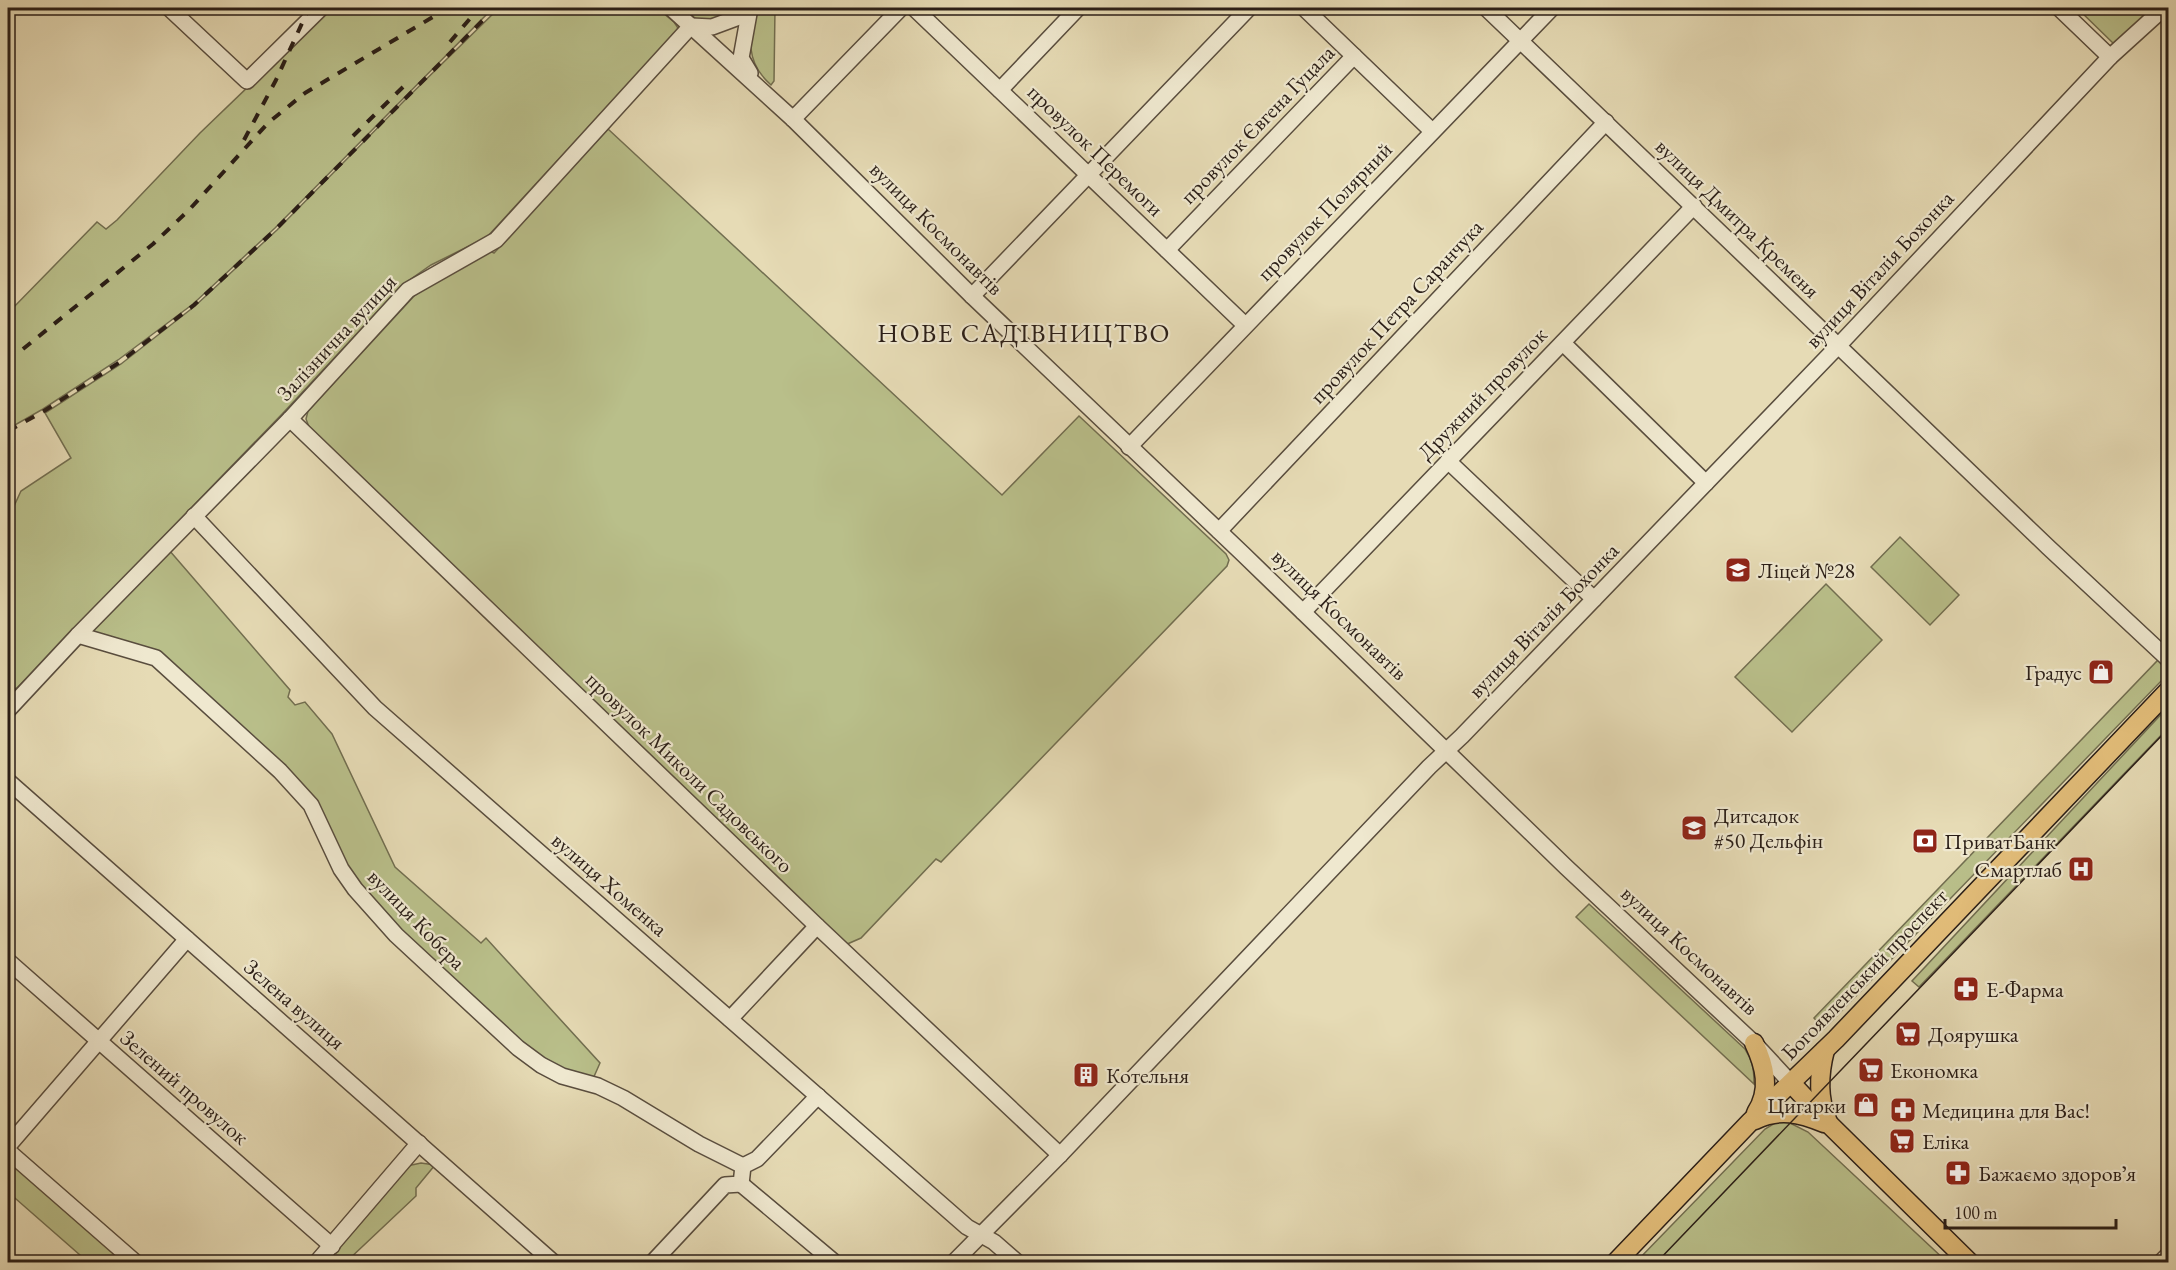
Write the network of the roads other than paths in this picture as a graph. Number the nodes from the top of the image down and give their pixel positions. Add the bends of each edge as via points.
1 (170, 8) edge
2 (321, 8) edge
3 (671, 8) edge
4 (901, 8) edge
5 (914, 8) edge
6 (1078, 8) edge
7 (1249, 8) edge
8 (1304, 8) edge
9 (1486, 8) edge
10 (1552, 8) edge
11 (2059, 8) edge
12 (2164, 8) edge
13 (748, 11) edge
14 (691, 26) junction
15 (1521, 40) junction
16 (1354, 56) junction
17 (2110, 57) junction
18 (1000, 90) junction
19 (763, 92) junction
20 (793, 119) junction
21 (1606, 122) junction
22 (1432, 131) junction
23 (1089, 175) junction
24 (1694, 207) junction
25 (1167, 250) junction
26 (972, 297) junction
27 (1245, 326) junction
28 (1563, 343) junction
29 (1839, 345) junction
30 (290, 419) junction
31 (1129, 447) junction
32 (1448, 461) junction
33 (1706, 483) junction
34 (194, 516) junction
35 (1219, 531) junction
36 (1594, 599) junction
37 (1303, 612) junction
38 (78, 635) junction
39 (2169, 659) edge
40 (2169, 691) edge
41 (8, 710) edge
42 (1446, 751) junction
43 (8, 781) edge
44 (818, 926) junction
45 (187, 939) junction
46 (8, 961) edge
47 (730, 1019) junction
48 (98, 1041) junction
49 (1754, 1043) junction
50 (1825, 1050) junction
51 (1791, 1083) junction
52 (818, 1096) junction
53 (1750, 1122) junction
54 (1831, 1126) junction
55 (419, 1143) junction
56 (8, 1146) edge
57 (8, 1151) edge
58 (1060, 1155) junction
59 (743, 1166) junction
60 (741, 1184) junction
61 (982, 1236) junction
62 (332, 1246) junction
63 (2169, 1255) edge
64 (135, 1263) edge
65 (317, 1263) edge
66 (553, 1263) edge
67 (653, 1263) edge
68 (834, 1263) edge
69 (954, 1263) edge
70 (1017, 1263) edge
71 (1616, 1263) edge
72 (1969, 1263) edge
73 (2161, 1263) edge

1 - 2 street via 247,81
3 - 14 street, вулиця Космонавтів
4 - 20 street
5 - 18 street, провулок Перемоги
6 - 18 street
7 - 23 street
8 - 16 street
9 - 15 street, вулиця Дмитра Кременя
10 - 15 street, провулок Полярний
11 - 17 street
12 - 17 street, вулиця Віталія Бохонка
13 - 14 street via 712,27
13 - 19 street via 741,58
14 - 19 street, вулиця Космонавтів
14 - 30 street, Залізнична вулиця via 496,240 408,290
15 - 21 street, вулиця Дмитра Кременя
15 - 22 street, провулок Полярний
16 - 22 street
16 - 25 street, провулок Євгена Гуцала
17 - 29 street, вулиця Віталія Бохонка
18 - 23 street, провулок Перемоги
19 - 20 street, вулиця Космонавтів
20 - 26 street, вулиця Космонавтів
21 - 24 street, вулиця Дмитра Кременя
21 - 35 street, провулок Петра Саранчука
22 - 27 street, провулок Полярний
23 - 25 street, провулок Перемоги
23 - 26 street
24 - 28 street, Дружний провулок
24 - 29 street, вулиця Дмитра Кременя
25 - 27 street, провулок Перемоги
26 - 31 street, вулиця Космонавтів
27 - 31 street, провулок Полярний
28 - 32 street, Дружний провулок
28 - 33 street
29 - 33 street, вулиця Віталія Бохонка
29 - 39 street, вулиця Дмитра Кременя
30 - 34 street, Залізнична вулиця
30 - 44 street, провулок Миколи Садовського
31 - 35 street, вулиця Космонавтів
32 - 36 street
32 - 37 street, Дружний провулок
33 - 36 street, вулиця Віталія Бохонка
34 - 38 street, Залізнична вулиця
34 - 47 street, вулиця Хоменка via 375,708
35 - 37 street, вулиця Космонавтів
36 - 42 street, вулиця Віталія Бохонка
37 - 42 street, вулиця Космонавтів
38 - 41 street, Залізнична вулиця
38 - 59 street, вулиця Кобера via 156,658 280,771 311,805 341,869 355,889 396,935 518,1048 562,1076 623,1098
40 - 50 main road, Богоявленський проспект
42 - 49 street, вулиця Космонавтів
42 - 58 street, вулиця Віталія Бохонка
43 - 45 street, Зелена вулиця
44 - 47 street
44 - 58 street, провулок Миколи Садовського
45 - 48 street
45 - 55 street, Зелена вулиця
46 - 48 street, Зелений провулок
47 - 52 street, вулиця Хоменка
48 - 56 street
48 - 62 street, Зелений провулок
49 - 51 street, вулиця Космонавтів
49 - 53 main road via 1765,1071 1765,1089
50 - 51 main road, Богоявленський проспект
50 - 54 main road via 1820,1092
51 - 53 main road, Богоявленський проспект
51 - 54 main road, вулиця Космонавтів
52 - 59 street via 757,1159
52 - 61 street, вулиця Хоменка
53 - 54 main road via 1789,1112
53 - 71 main road, Богоявленський проспект
54 - 72 main road, вулиця Космонавтів
55 - 62 street
55 - 66 street, Зелена вулиця
57 - 64 street
58 - 61 street, вулиця Віталія Бохонка
59 - 60 street
60 - 67 street via 725,1185
60 - 68 street
61 - 69 street, вулиця Віталія Бохонка
61 - 70 street, вулиця Хоменка
62 - 65 street
63 - 73 street

